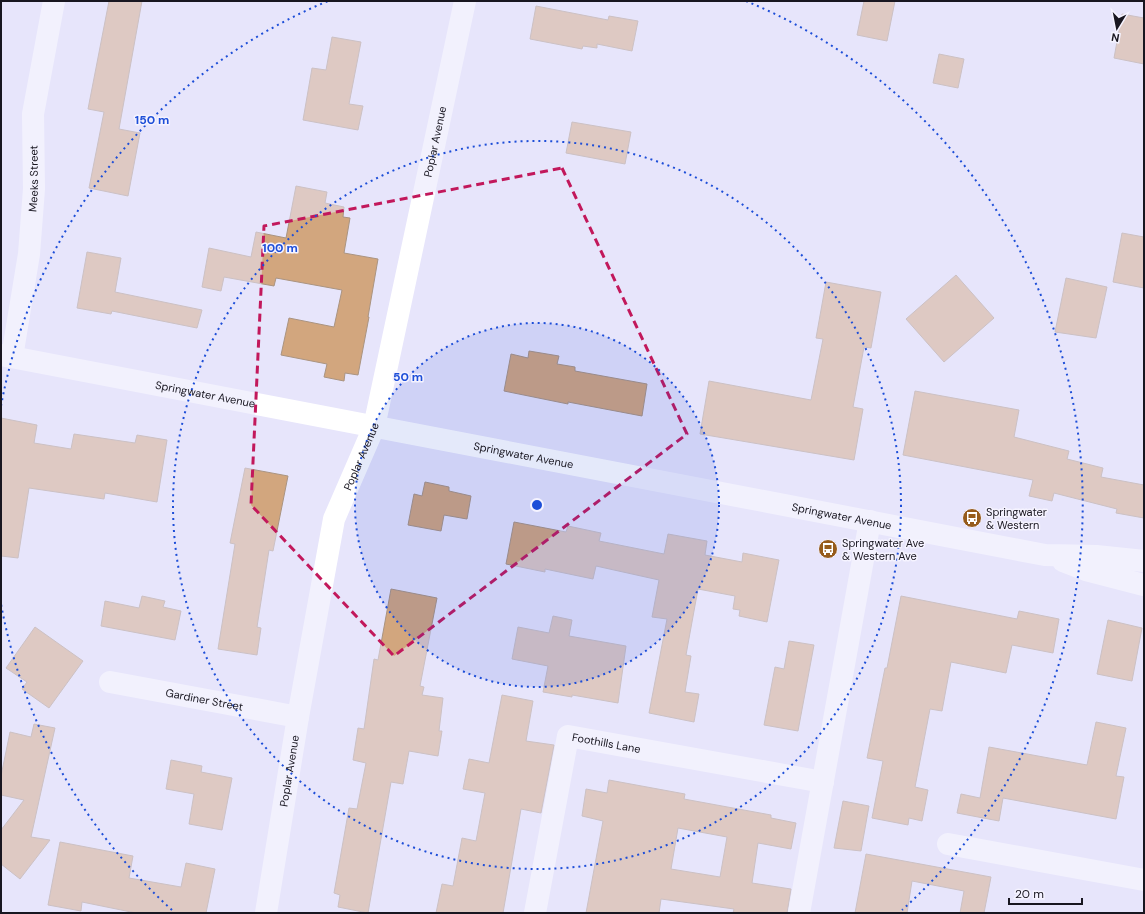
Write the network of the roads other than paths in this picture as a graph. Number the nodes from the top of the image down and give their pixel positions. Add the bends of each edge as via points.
1 (54, 1) edge
2 (465, 1) edge
3 (7, 356) edge
4 (374, 426) junction
5 (870, 521) junction
6 (1045, 555) junction
7 (1144, 561) edge
8 (1144, 585) edge
9 (110, 682) dead end
10 (298, 717) junction
11 (823, 782) junction
12 (948, 844) dead end
13 (1144, 880) edge
14 (266, 913) edge
15 (536, 913) edge
16 (799, 913) edge

1 - 3 street, Meeks Street via 32,114 34,189 29,254
2 - 4 street, Poplar Avenue
3 - 4 street, Springwater Avenue
4 - 5 street, Springwater Avenue
4 - 10 street, Poplar Avenue via 334,519
5 - 6 street, Springwater Avenue
5 - 11 street
6 - 7 street, Springwater Avenue via 1096,556
6 - 8 street, Springwater Avenue via 1086,570
9 - 10 street, Gardiner Street
10 - 14 street, Poplar Avenue
11 - 15 street, Foothills Lane via 568,736
11 - 16 street
12 - 13 street

